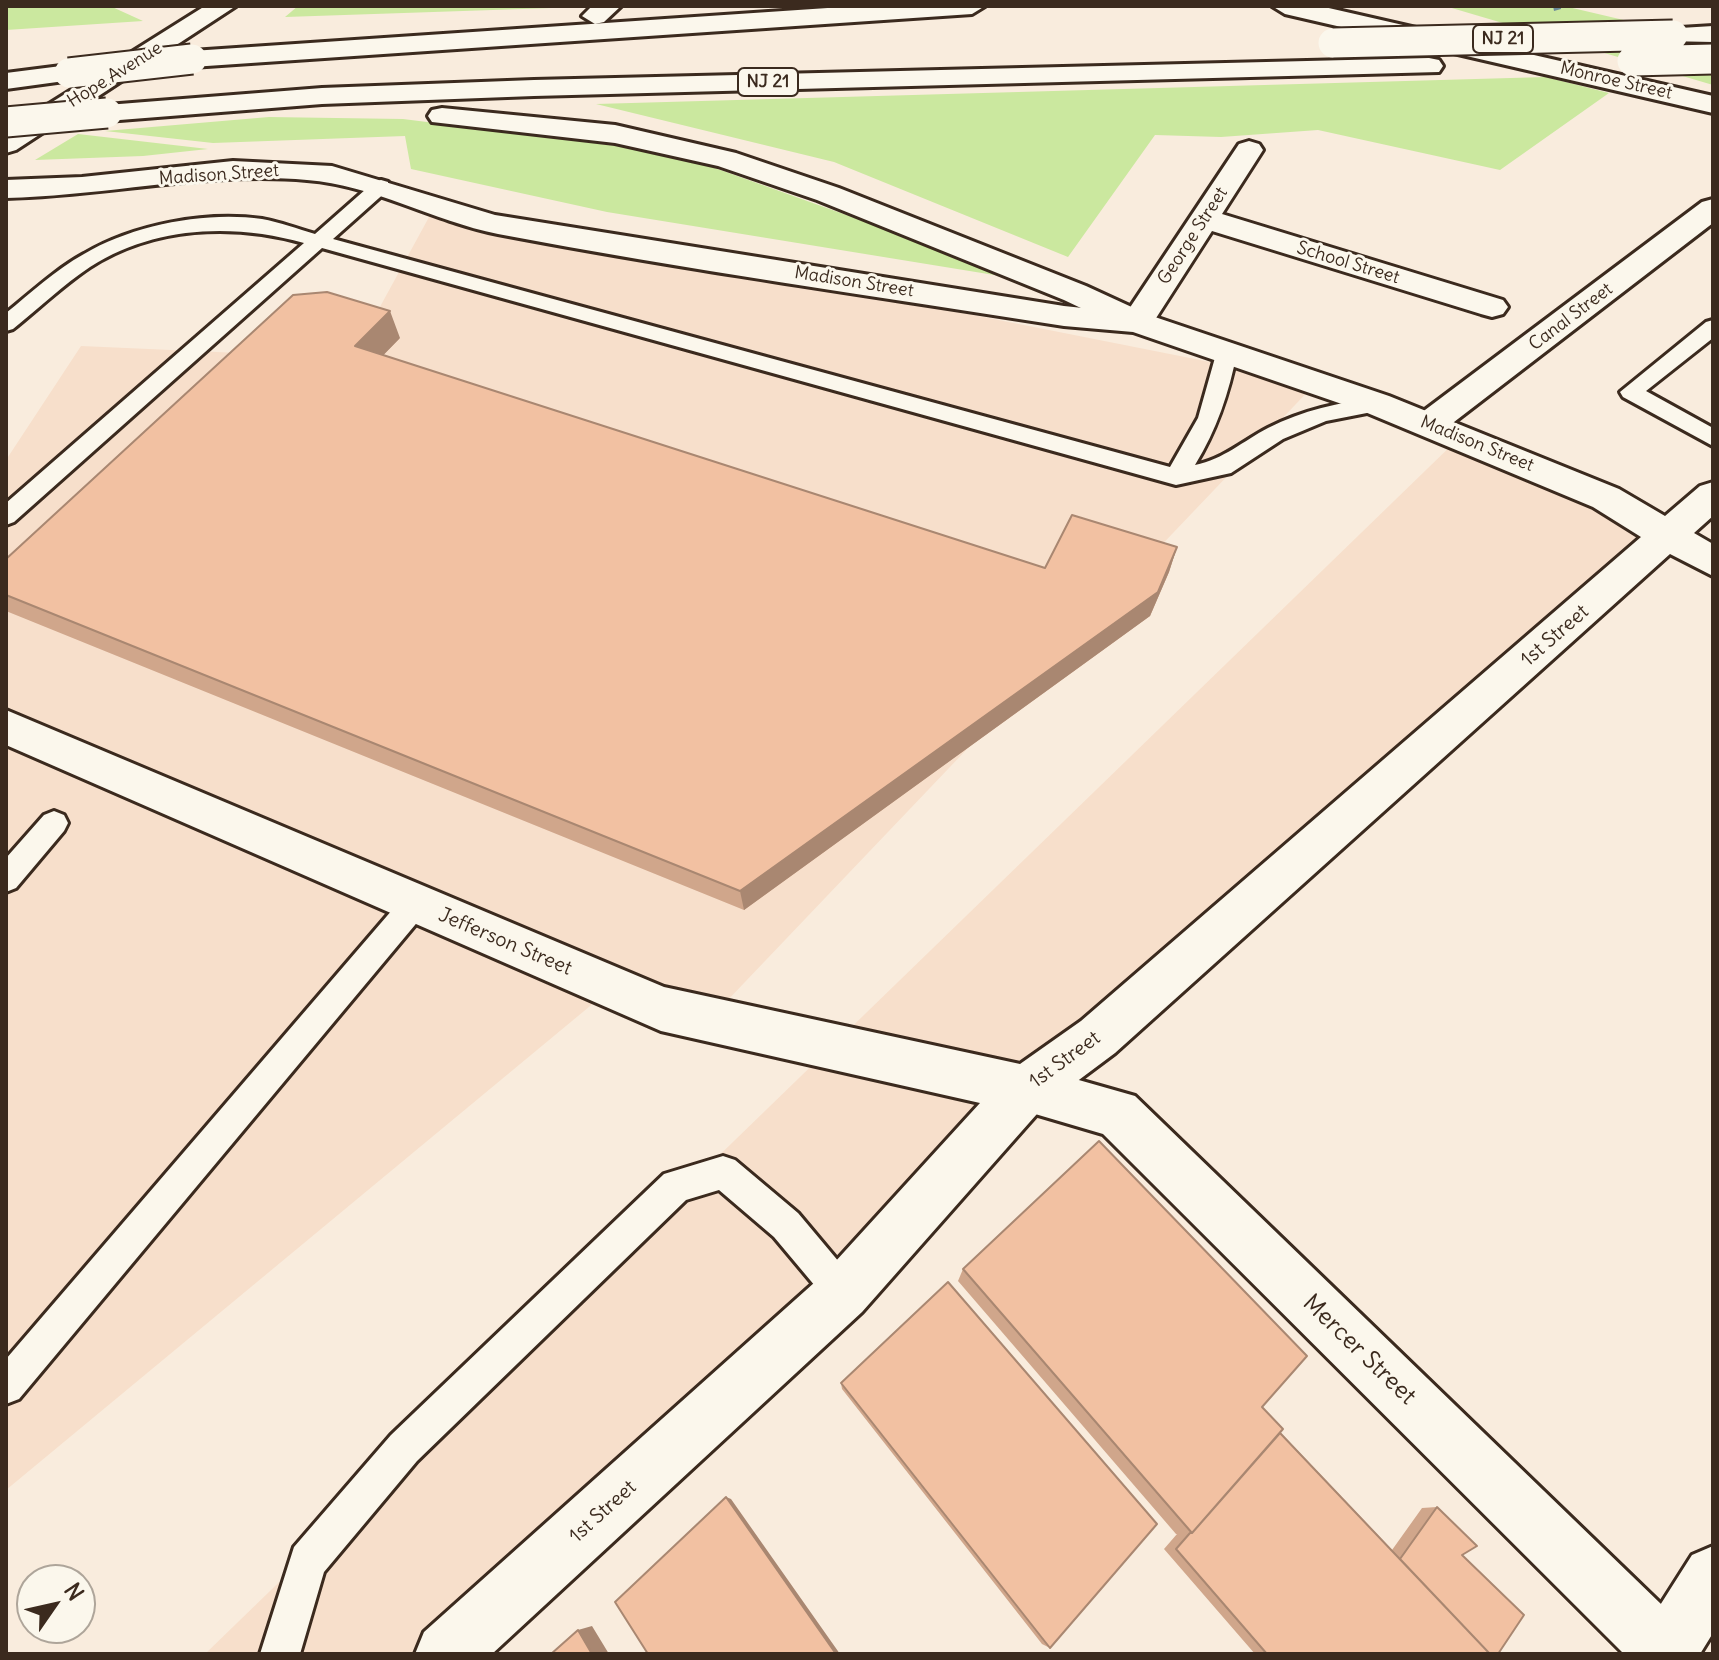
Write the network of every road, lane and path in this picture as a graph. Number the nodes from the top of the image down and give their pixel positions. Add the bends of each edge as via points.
1 (223, 6) edge
2 (972, 6) edge
3 (1285, 6) edge
4 (1346, 23) edge
5 (1713, 34) edge
6 (1713, 59) edge
7 (6, 81) edge
8 (6, 92) edge
9 (1713, 105) edge
10 (107, 113) junction
11 (6, 122) edge
12 (6, 144) edge
13 (1249, 150) dead end
14 (381, 186) junction
15 (6, 189) edge
16 (1713, 208) edge
17 (1205, 219) junction
18 (317, 242) junction
19 (1492, 307) dead end
20 (1137, 322) junction
21 (6, 324) edge
22 (1713, 327) edge
23 (1226, 352) junction
24 (1377, 404) junction
25 (1429, 424) junction
26 (1713, 438) edge
27 (1176, 477) junction
28 (1713, 495) edge
29 (6, 516) edge
30 (1669, 536) junction
31 (1713, 562) edge
32 (6, 727) edge
33 (54, 823) dead end
34 (6, 879) edge
35 (415, 904) junction
36 (1026, 1089) junction
37 (843, 1293) junction
38 (6, 1386) edge
39 (1713, 1576) edge
40 (1666, 1653) edge
41 (280, 1654) edge
42 (446, 1654) edge

1 - 12 main road, Hope Avenue
2 - 7 main road, bridge via 192,59
3 - 4 main road, Monroe Street
4 - 5 main road, NJ 21, bridge
4 - 8 main road, NJ 21 via 162,78
4 - 9 main road, Monroe Street
6 - 10 main road, NJ 21, bridge via 504,89
10 - 11 main road, NJ 21, bridge
10 - 20 main road via 431,115 559,126 672,145 828,194
13 - 17 main road, George Street
14 - 15 main road, Madison Street via 345,176 278,169
14 - 18 lane
14 - 20 main road, Madison Street via 490,223 1064,316
16 - 25 main road, Canal Street
17 - 19 main road, School Street
17 - 20 main road, George Street
18 - 21 lane via 261,225 215,224 154,232 91,257
18 - 27 lane
18 - 29 lane
20 - 23 main road, Madison Street
22 - 26 lane via 1631,392
23 - 24 main road, Madison Street
23 - 27 lane via 1217,402
24 - 25 main road, Madison Street
24 - 27 lane via 1321,414 1275,434 1223,467
25 - 30 main road, Madison Street via 1606,498
28 - 30 main road, 1st Street
30 - 31 main road, Madison Street
30 - 36 main road, 1st Street via 1098,1037
32 - 35 main road, Jefferson Street
33 - 34 lane
35 - 36 main road, Jefferson Street via 661,1009
35 - 38 lane
36 - 37 main road, 1st Street
36 - 40 main road, Mercer Street via 1117,1113
37 - 41 lane via 786,1225 723,1172 676,1186 404,1448 308,1561
37 - 42 main road, 1st Street
39 - 40 main road

